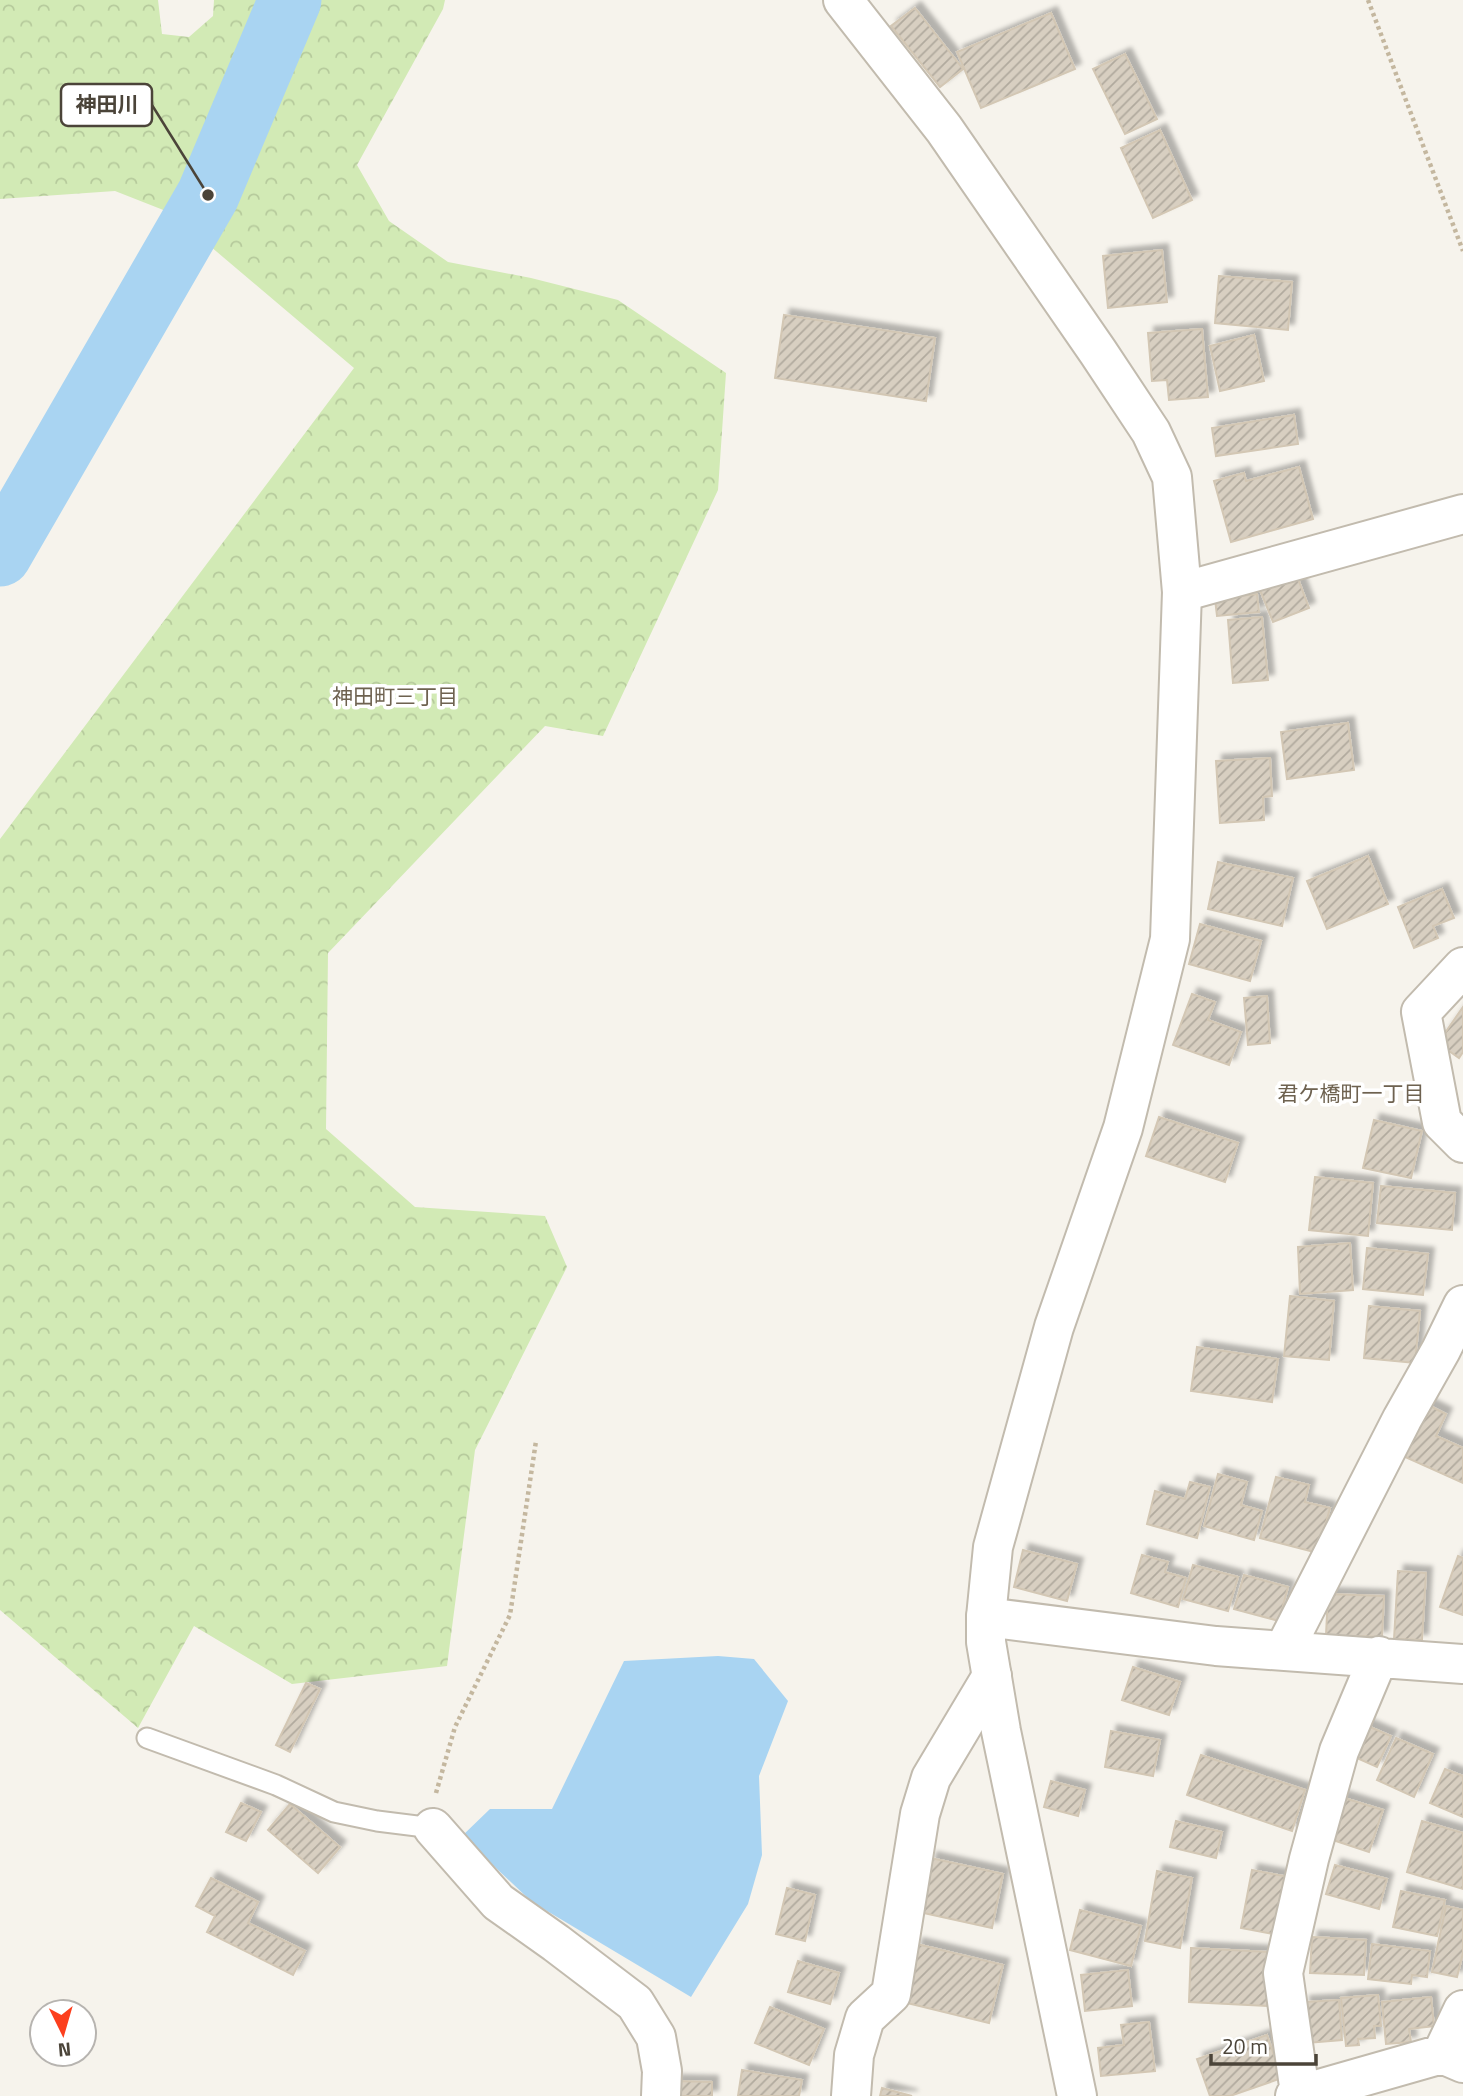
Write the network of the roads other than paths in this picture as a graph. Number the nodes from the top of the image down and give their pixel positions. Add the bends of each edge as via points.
1 (843, 0) edge
2 (1463, 514) edge
3 (1182, 592) junction
4 (1463, 967) edge
5 (1463, 1143) edge
6 (1463, 1304) edge
7 (986, 1617) junction
8 (1283, 1650) junction
9 (1379, 1656) junction
10 (1463, 1664) edge
11 (992, 1676) junction
12 (147, 1738) dead end
13 (433, 1828) joint
14 (1463, 2010) edge
15 (1453, 2059) edge
16 (1368, 2086) edge
17 (1297, 2095) edge
18 (661, 2096) edge
19 (851, 2096) edge
20 (1077, 2096) edge

1 - 3 street via 944,129 1151,432 1172,477
2 - 3 street
3 - 7 street via 1170,939 1123,1128 1054,1327 993,1547
4 - 5 street via 1421,1012 1442,1122
6 - 8 street
7 - 8 street
7 - 11 street
8 - 9 street
9 - 10 street
9 - 17 street via 1339,1751 1308,1859 1283,1973
11 - 19 street via 931,1778 920,1814 891,1994 865,2018
11 - 20 street
12 - 13 lane via 276,1785 334,1812
13 - 18 street via 498,1902 635,2003 656,2037
14 - 15 street
15 - 16 street
16 - 17 street

